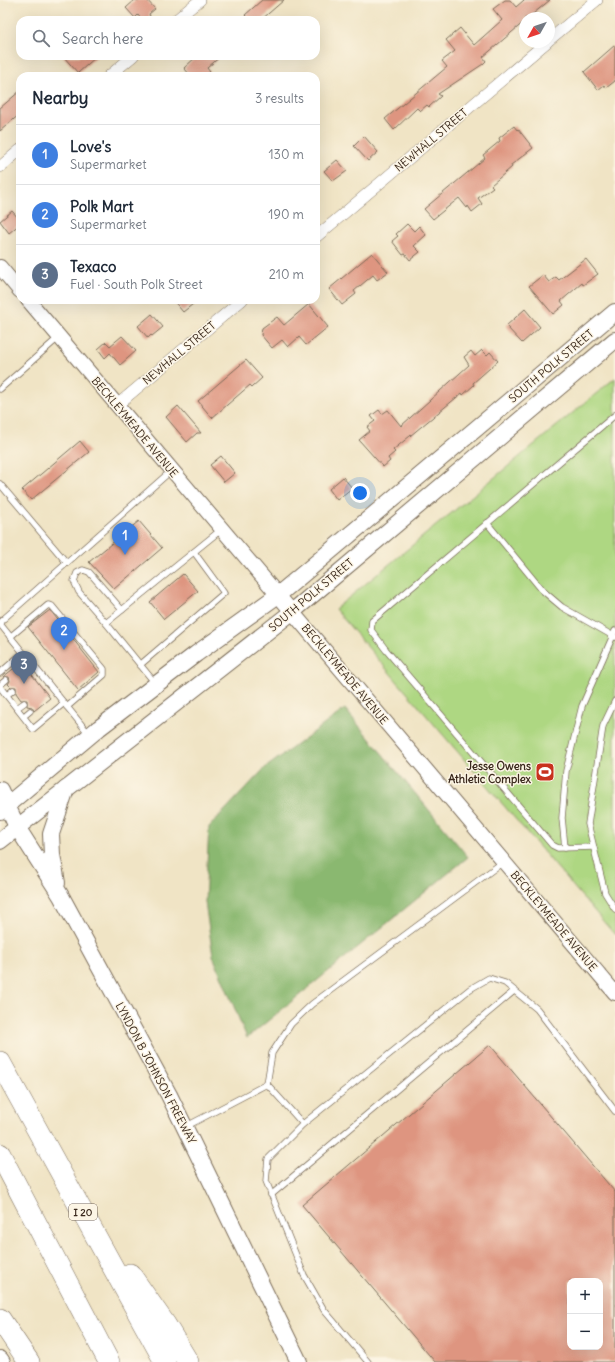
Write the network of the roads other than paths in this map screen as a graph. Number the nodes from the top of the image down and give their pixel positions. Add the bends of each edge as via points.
1 (200, 0) edge
2 (596, 0) edge
3 (181, 16) edge
4 (555, 35) edge
5 (540, 48) edge
6 (128, 60) edge
7 (114, 72) edge
8 (16, 153) edge
9 (0, 167) edge
10 (320, 234) edge
11 (0, 267) edge
12 (16, 286) edge
13 (31, 304) edge
14 (237, 304) edge
15 (615, 312) edge
16 (59, 337) junction
17 (615, 340) edge
18 (540, 374) junction
19 (0, 389) edge
20 (555, 390) junction
21 (117, 405) junction
22 (615, 415) edge
23 (172, 470) junction
24 (0, 484) edge
25 (488, 523) junction
26 (222, 529) junction
27 (194, 552) junction
28 (67, 563) junction
29 (278, 595) junction
30 (122, 610) junction
31 (292, 612) junction
32 (0, 623) edge
33 (106, 623) junction
34 (614, 634) edge
35 (10, 637) junction
36 (23, 653) junction
37 (30, 661) junction
38 (24, 665) dead end
39 (140, 665) junction
40 (37, 670) junction
41 (0, 673) edge
42 (32, 674) dead end
43 (6, 680) dead end
44 (48, 683) junction
45 (156, 685) junction
46 (0, 686) edge
47 (42, 688) dead end
48 (13, 690) dead end
49 (54, 691) junction
50 (7, 695) junction
51 (49, 696) dead end
52 (615, 701) edge
53 (24, 703) dead end
54 (65, 705) junction
55 (17, 708) junction
56 (30, 711) dead end
57 (24, 716) junction
58 (91, 736) junction
59 (66, 789) junction
60 (0, 790) edge
61 (4, 807) edge
62 (17, 827) junction
63 (0, 841) edge
64 (593, 846) junction
65 (565, 848) junction
66 (504, 861) junction
67 (61, 896) junction
68 (615, 909) edge
69 (514, 991) junction
70 (615, 993) edge
71 (0, 1062) edge
72 (267, 1084) junction
73 (615, 1111) edge
74 (303, 1124) junction
75 (185, 1127) junction
76 (0, 1154) edge
77 (72, 1192) junction
78 (271, 1195) junction
79 (0, 1319) edge
80 (0, 1359) edge
81 (2, 1362) edge
82 (29, 1362) edge
83 (109, 1362) edge
84 (165, 1362) edge
85 (188, 1362) edge
86 (299, 1362) edge
87 (368, 1362) edge

1 - 3 street
2 - 4 street, NEWHALL STREET
5 - 10 street, NEWHALL STREET
6 - 7 street
8 - 9 street
11 - 12 street
13 - 16 street, BECKLEYMEADE AVENUE
14 - 21 street, NEWHALL STREET
15 - 18 main road, SOUTH POLK STREET
16 - 19 lane
16 - 21 street, BECKLEYMEADE AVENUE
17 - 20 main road, SOUTH POLK STREET
18 - 20 main road
18 - 29 main road, SOUTH POLK STREET
20 - 31 main road, SOUTH POLK STREET
21 - 23 street, BECKLEYMEADE AVENUE
22 - 25 lane
23 - 26 street, BECKLEYMEADE AVENUE
23 - 28 lane
24 - 28 lane
25 - 34 lane via 542,590 562,608
25 - 65 lane via 372,621 372,630 386,650 552,846
26 - 27 lane
26 - 29 street, BECKLEYMEADE AVENUE
27 - 30 lane
27 - 39 lane via 224,593
28 - 32 lane
29 - 31 street, BECKLEYMEADE AVENUE
29 - 45 main road, SOUTH POLK STREET
30 - 33 lane
30 - 33 lane via 89,572 83,570 77,573 74,581 79,592
31 - 59 main road, SOUTH POLK STREET
31 - 66 street, BECKLEYMEADE AVENUE
32 - 35 lane
33 - 39 lane
34 - 65 lane via 582,706 566,771 562,818
35 - 36 lane
35 - 54 lane via 48,606 52,606 104,669 104,675
36 - 37 lane
36 - 41 lane
37 - 38 lane
37 - 40 lane
39 - 45 lane
40 - 42 lane
40 - 44 lane
43 - 46 lane
44 - 47 lane
44 - 49 lane
45 - 58 main road, SOUTH POLK STREET
46 - 50 lane
48 - 50 lane
49 - 51 lane
49 - 54 lane
50 - 55 lane
52 - 64 lane via 603,726 588,824
53 - 55 lane
54 - 57 lane via 33,729
54 - 58 lane
55 - 57 lane
56 - 57 lane
58 - 61 main road, SOUTH POLK STREET
59 - 62 main road, SOUTH POLK STREET
59 - 67 main road via 51,834 55,875
60 - 61 main road, LYNDON B JOHNSON FREEWAY
61 - 62 main road, LYNDON B JOHNSON FREEWAY
62 - 63 main road, SOUTH POLK STREET
62 - 67 main road, LYNDON B JOHNSON FREEWAY
64 - 65 lane
64 - 68 lane via 605,893
66 - 70 street, BECKLEYMEADE AVENUE
66 - 72 lane via 415,926 291,1024 272,1053
67 - 75 main road, LYNDON B JOHNSON FREEWAY
69 - 73 lane via 536,1009
69 - 74 lane via 505,983 489,978 470,989
69 - 78 lane
71 - 77 highway, I 20
72 - 74 lane
72 - 75 lane
74 - 78 lane via 268,1159 266,1181
75 - 86 main road, LYNDON B JOHNSON FREEWAY
76 - 83 highway
77 - 84 highway, I 20
77 - 85 highway via 165,1324
78 - 87 lane via 304,1275 324,1310
79 - 82 highway
80 - 81 main road

